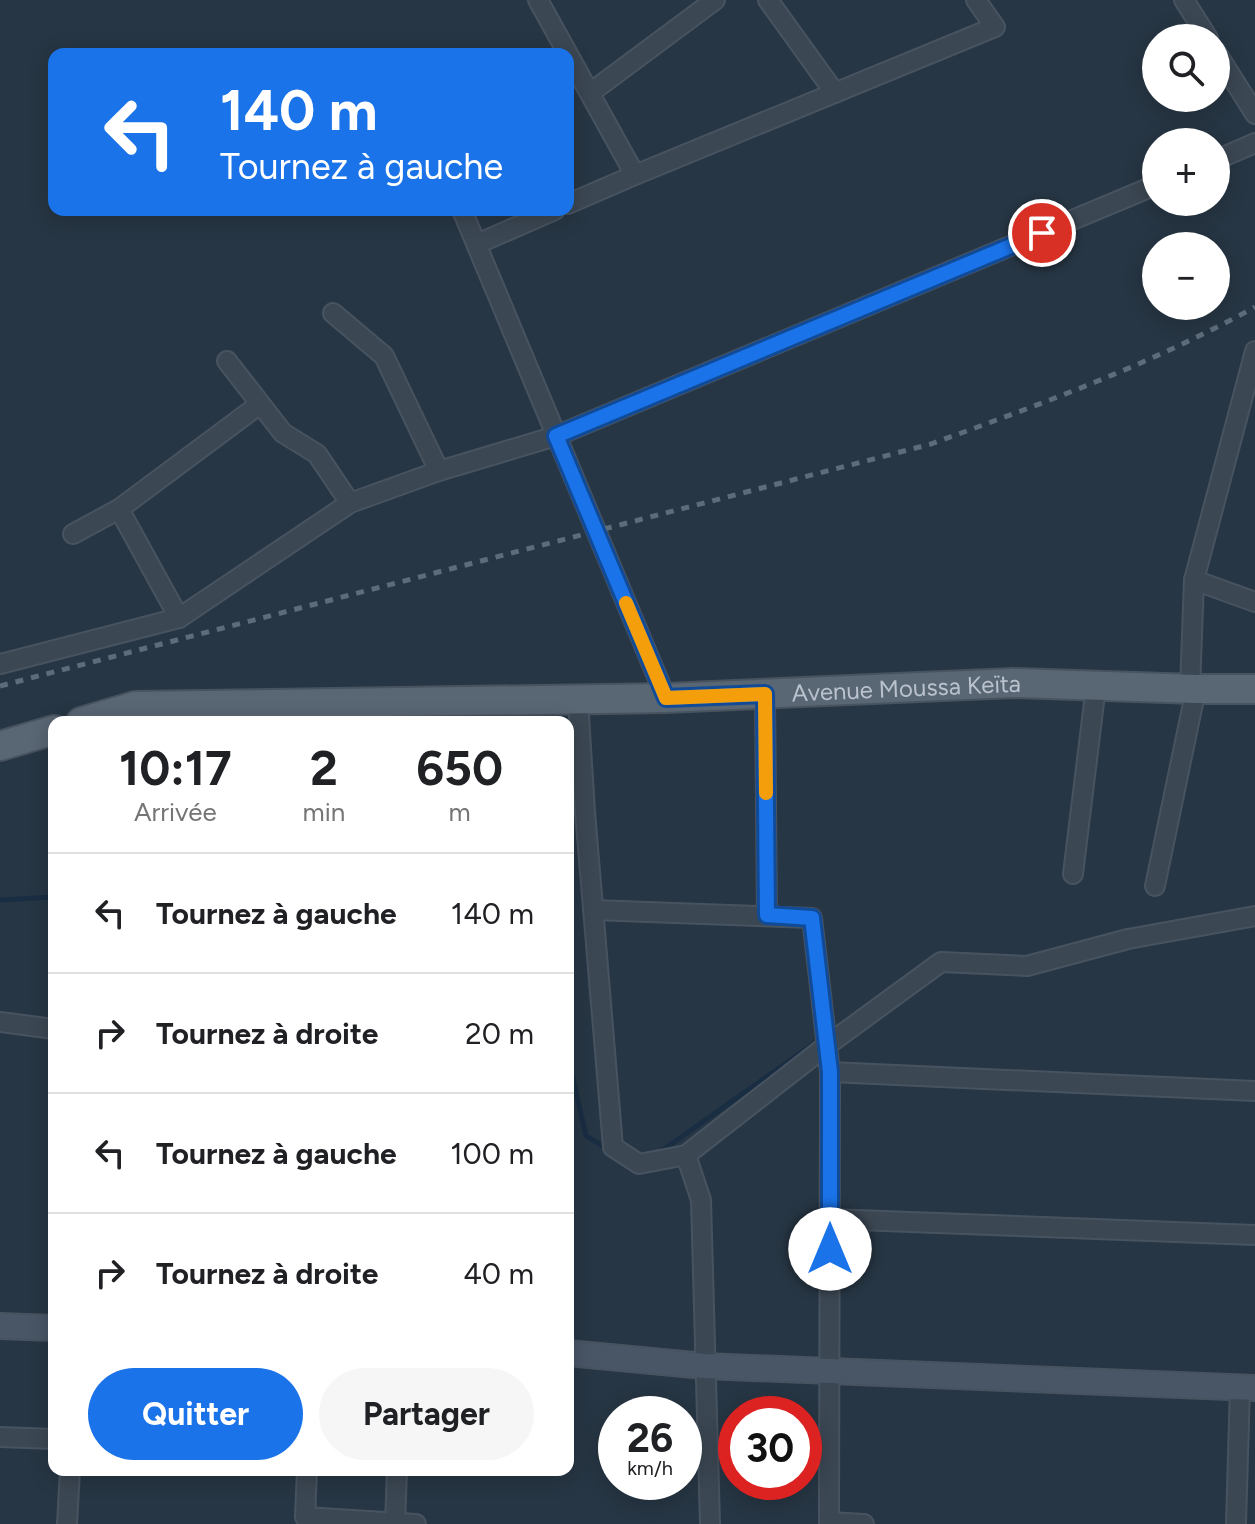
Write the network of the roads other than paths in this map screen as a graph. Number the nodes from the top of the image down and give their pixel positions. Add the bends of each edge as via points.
1 (538, 0) edge
2 (715, 0) edge
3 (768, 0) edge
4 (976, 0) edge
5 (1184, 0) edge
6 (1199, 24) edge
7 (562, 48) edge
8 (574, 71) edge
9 (1230, 74) edge
10 (590, 93) junction
11 (835, 93) junction
12 (1255, 114) edge
13 (1255, 143) edge
14 (1230, 154) edge
15 (635, 175) junction
16 (1142, 191) edge
17 (574, 201) edge
18 (465, 216) edge
19 (541, 216) edge
20 (477, 244) junction
21 (333, 313) dead end
22 (1255, 351) edge
23 (227, 361) dead end
24 (260, 404) junction
25 (1255, 412) edge
26 (1235, 424) junction
27 (556, 436) junction
28 (439, 471) junction
29 (350, 503) junction
30 (119, 509) junction
31 (73, 534) dead end
32 (1194, 580) junction
33 (1255, 602) edge
34 (179, 618) junction
35 (0, 664) edge
36 (1096, 686) junction
37 (1193, 689) junction
38 (1255, 689) edge
39 (765, 694) junction
40 (666, 698) junction
41 (578, 699) junction
42 (135, 714) edge
43 (48, 732) edge
44 (0, 746) edge
45 (577, 812) edge
46 (1073, 874) dead end
47 (1155, 886) dead end
48 (593, 910) junction
49 (767, 915) junction
50 (1255, 916) edge
51 (0, 1022) edge
52 (48, 1028) edge
53 (826, 1046) junction
54 (830, 1072) junction
55 (1255, 1091) edge
56 (686, 1155) junction
57 (830, 1219) junction
58 (1255, 1235) edge
59 (0, 1326) edge
60 (48, 1328) edge
61 (574, 1354) edge
62 (704, 1366) junction
63 (829, 1371) junction
64 (1247, 1388) edge
65 (0, 1437) edge
66 (48, 1439) edge
67 (70, 1476) edge
68 (307, 1476) edge
69 (397, 1476) edge
70 (395, 1523) edge
71 (829, 1523) edge
72 (67, 1524) edge
73 (416, 1524) edge
74 (710, 1524) edge
75 (864, 1524) edge
76 (1236, 1524) edge

1 - 7 street
2 - 10 street
3 - 11 street
4 - 11 street via 995,27
5 - 6 street
8 - 10 street
9 - 12 street
10 - 15 street
11 - 15 street
13 - 14 street
15 - 17 street
16 - 27 street
18 - 20 street
19 - 20 street
20 - 27 street
21 - 28 street via 384,356
22 - 26 street
23 - 24 street
24 - 29 street via 283,433 317,454
24 - 30 street
25 - 26 street
26 - 32 street
27 - 28 street
27 - 40 street
28 - 29 street
29 - 34 street
30 - 31 street
30 - 34 street
32 - 33 street
32 - 37 street
34 - 35 street
36 - 37 main road, Avenue Moussa Keïta
36 - 39 main road, Avenue Moussa Keïta via 1013,683
36 - 46 street
37 - 38 main road, Avenue Moussa Keïta
37 - 47 street
39 - 40 main road, Avenue Moussa Keïta
39 - 49 street
40 - 41 main road, Avenue Moussa Keïta
41 - 42 main road, Avenue Moussa Keïta
41 - 45 street
43 - 44 main road
45 - 48 street
48 - 49 street
48 - 56 street via 613,1147 639,1164
49 - 53 street via 812,918
50 - 53 street via 1128,939 1027,966 941,962
51 - 52 street
53 - 54 street
53 - 56 street
54 - 55 street
54 - 57 street
56 - 62 street via 701,1200
57 - 58 street
57 - 63 street
59 - 60 street
61 - 62 street
62 - 63 street
62 - 74 street
63 - 64 street
63 - 71 street
64 - 76 street
65 - 66 street
67 - 72 street
68 - 70 street via 305,1517
69 - 70 street
70 - 73 street
71 - 75 street

